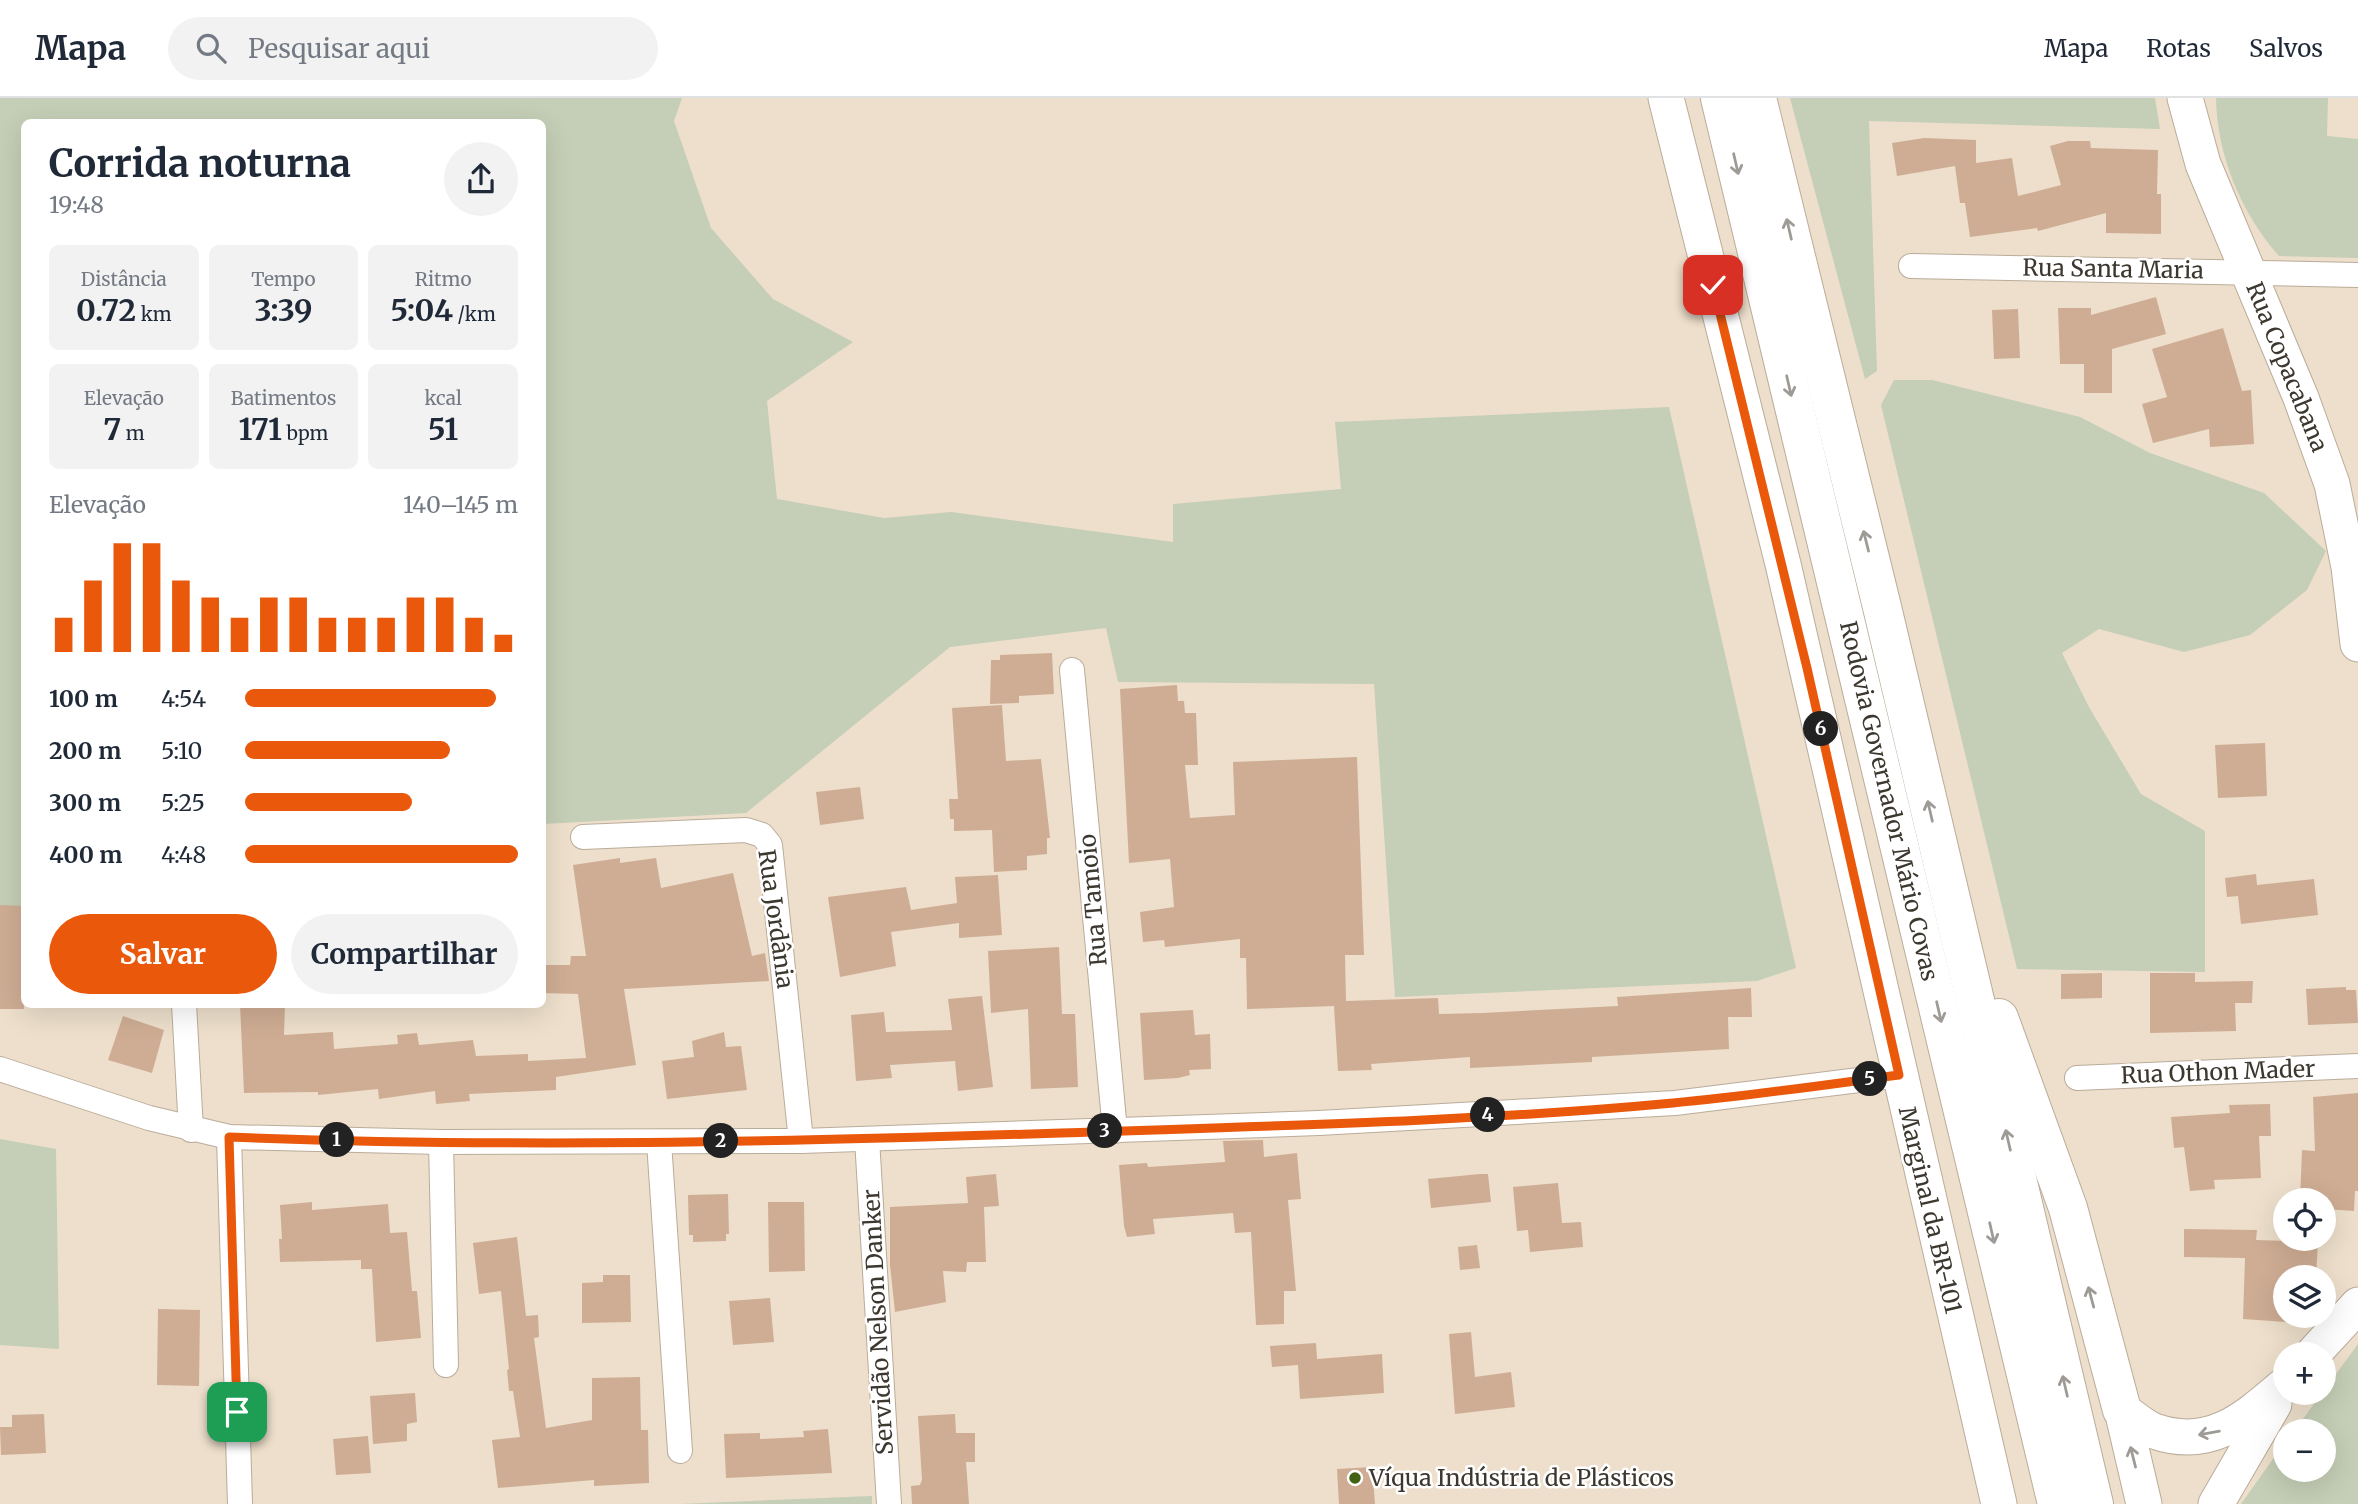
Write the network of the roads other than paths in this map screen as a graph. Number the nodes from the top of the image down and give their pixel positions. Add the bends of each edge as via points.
1 (1666, 98) edge
2 (1720, 98) edge
3 (1757, 98) edge
4 (2185, 98) edge
5 (1911, 266) dead end
6 (2249, 271) junction
7 (2358, 275) edge
8 (2358, 644) edge
9 (1072, 670) dead end
10 (583, 837) dead end
11 (1946, 878) junction
12 (184, 1008) edge
13 (2358, 1066) edge
14 (0, 1069) edge
15 (1899, 1075) junction
16 (2077, 1077) dead end
17 (191, 1130) junction
18 (1115, 1131) junction
19 (229, 1137) junction
20 (867, 1139) junction
21 (801, 1141) junction
22 (441, 1142) junction
23 (659, 1142) junction
24 (2358, 1305) edge
25 (2324, 1342) edge
26 (446, 1365) dead end
27 (2273, 1395) edge
28 (2274, 1405) edge
29 (2122, 1410) junction
30 (680, 1451) dead end
31 (240, 1504) edge
32 (889, 1504) edge
33 (1999, 1504) edge
34 (2057, 1504) edge
35 (2094, 1504) edge
36 (2144, 1504) edge
37 (2216, 1504) edge

1 - 15 main road, Marginal da BR-101 via 1786,577
2 -> 34 highway, Rodovia Governador Mário Covas
11 -> 3 highway, Rodovia Governador Mário Covas
4 - 6 main road, Rua Copacabana via 2203,164
5 - 6 street, Rua Santa Maria
6 - 7 street, Rua Santa Maria
6 - 8 main road, Rua Copacabana via 2332,484
9 - 18 street, Rua Tamoio
10 - 21 street, Rua Jordânia via 746,830 762,835 770,845
29 -> 11 highway via 2042,1128
35 -> 11 highway, Rodovia Governador Mário Covas
12 - 17 street
13 - 16 street, Rua Othon Mader
14 - 17 street
15 - 18 street via 1580,1110
15 - 33 main road, Marginal da BR-101
17 - 19 street
18 - 20 street
19 - 22 street
19 - 31 street
20 - 21 street
20 - 32 street, Servidão Nelson Danker
21 - 23 street
22 - 23 street
22 - 26 street
23 - 30 street
24 - 25 main road
27 -> 29 main road via 2238,1424 2212,1434 2185,1436 2153,1430
28 - 37 main road
36 -> 29 main road

